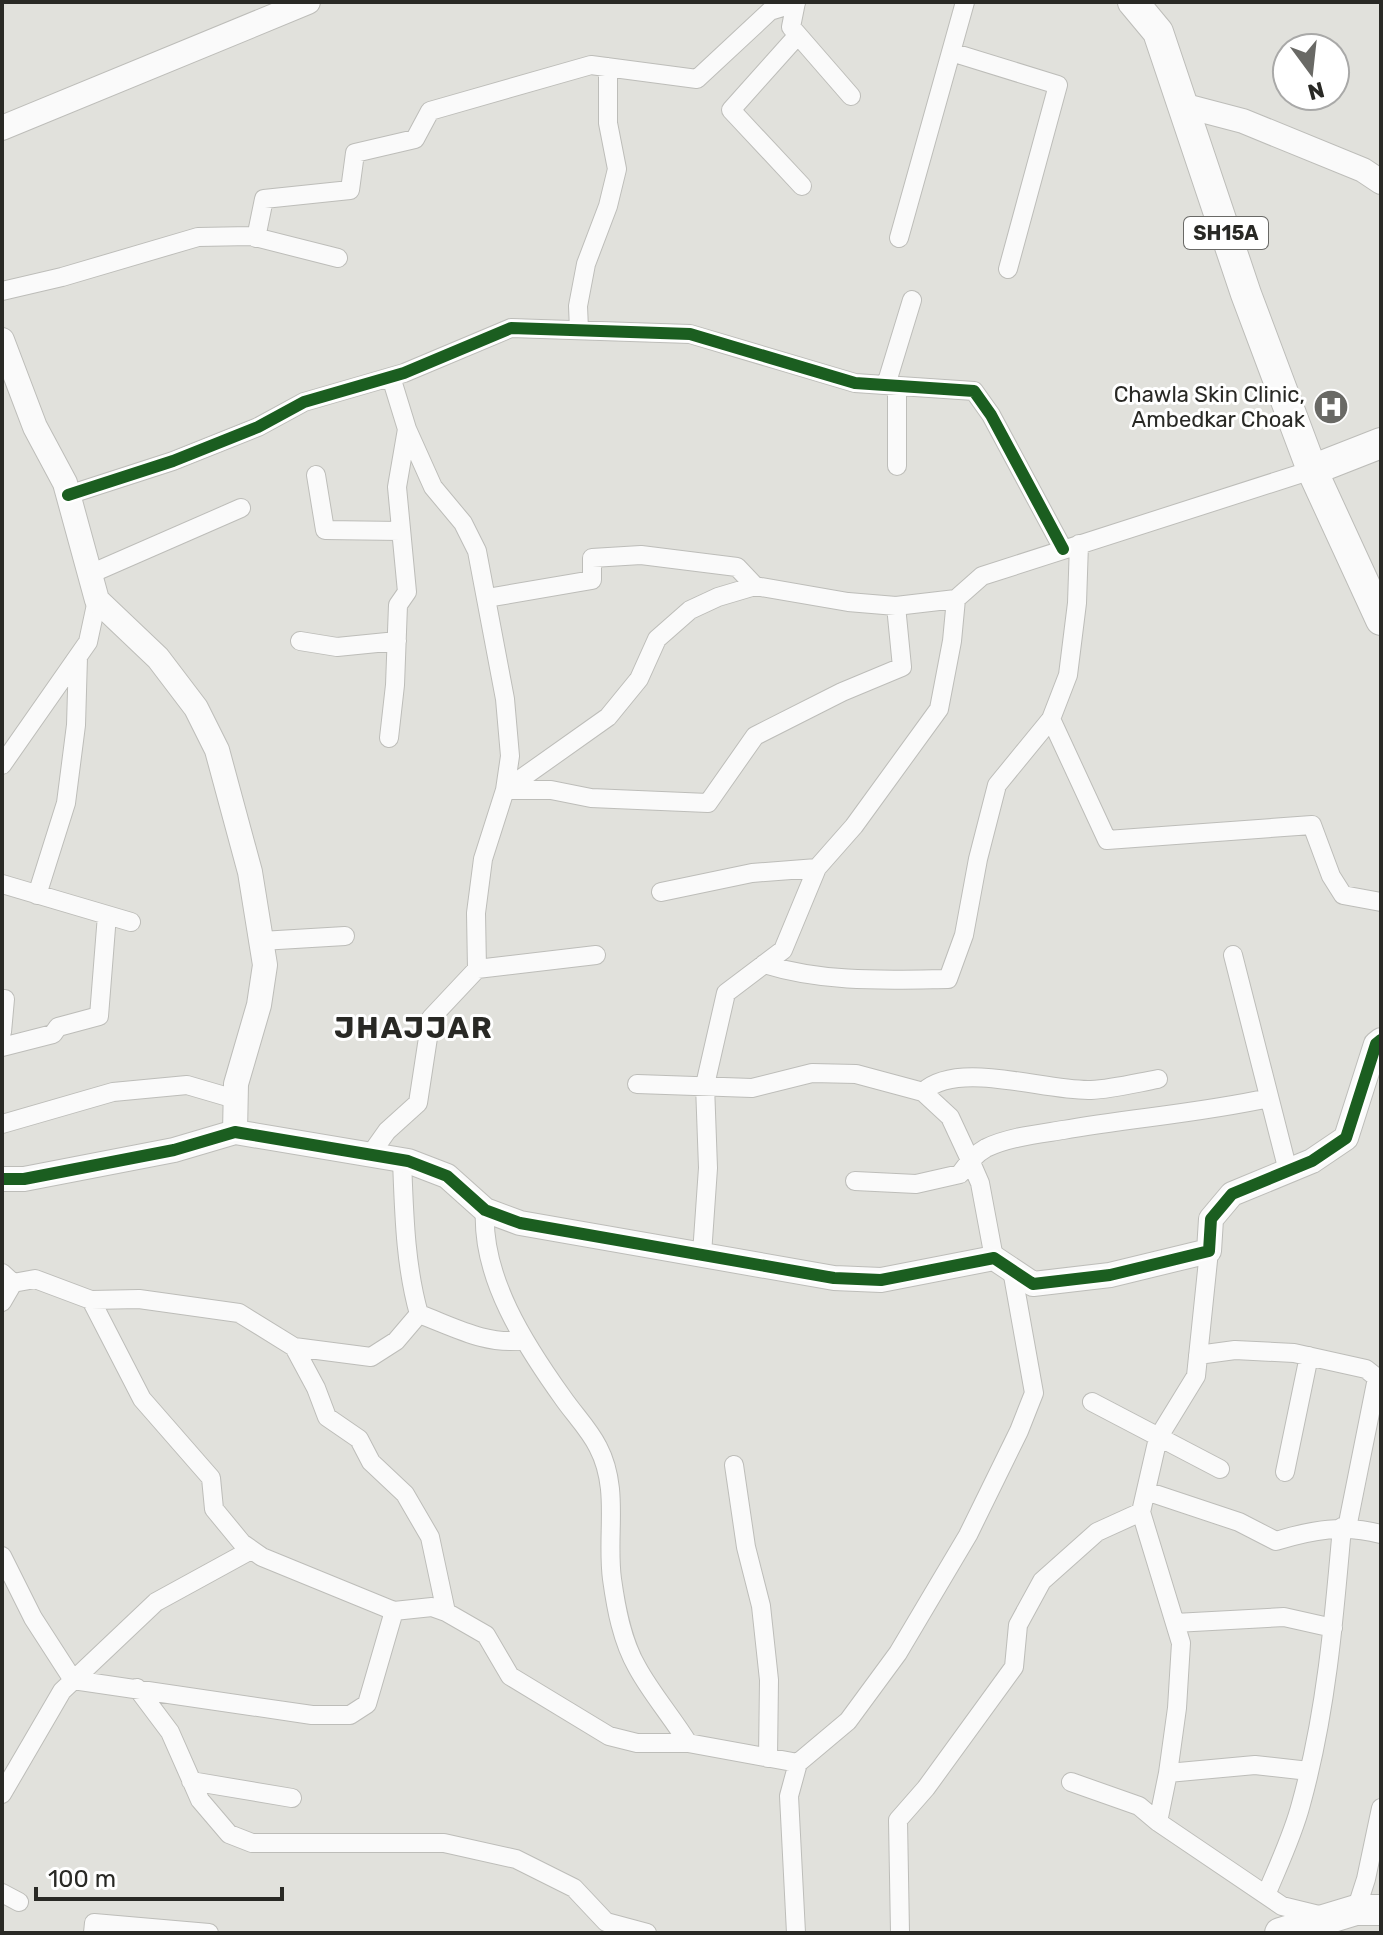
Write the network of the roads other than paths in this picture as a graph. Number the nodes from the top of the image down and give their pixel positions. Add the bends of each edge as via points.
1 (308, 2) edge
2 (796, 2) edge
3 (965, 2) edge
4 (1133, 2) edge
5 (1157, 17) edge
6 (798, 35) junction
7 (951, 52) junction
8 (608, 67) junction
9 (851, 96) dead end
10 (1182, 105) junction
11 (2, 128) edge
12 (1381, 182) edge
13 (802, 186) dead end
14 (256, 238) junction
15 (899, 238) dead end
16 (338, 258) dead end
17 (1008, 269) dead end
18 (2, 291) edge
19 (912, 300) dead end
20 (579, 329) junction
21 (2, 340) edge
22 (391, 377) junction
23 (892, 386) junction
24 (407, 429) junction
25 (1381, 443) edge
26 (897, 466) dead end
27 (1312, 470) junction
28 (316, 475) dead end
29 (68, 495) junction
30 (241, 508) dead end
31 (401, 531) junction
32 (1071, 547) junction
33 (90, 574) junction
34 (755, 586) junction
35 (487, 598) junction
36 (956, 599) junction
37 (97, 600) junction
38 (896, 606) junction
39 (1381, 620) edge
40 (300, 641) dead end
41 (397, 641) junction
42 (78, 657) junction
43 (1051, 719) junction
44 (389, 738) dead end
45 (2, 765) edge
46 (505, 790) junction
47 (817, 868) junction
48 (2, 884) edge
49 (661, 892) dead end
50 (37, 895) junction
51 (1381, 902) edge
52 (107, 915) junction
53 (131, 922) dead end
54 (345, 936) dead end
55 (261, 941) junction
56 (596, 955) dead end
57 (1233, 955) dead end
58 (764, 964) junction
59 (477, 969) junction
60 (2, 999) edge
61 (2, 1032) edge
62 (1381, 1040) edge
63 (2, 1047) edge
64 (1158, 1079) dead end
65 (637, 1084) dead end
66 (705, 1085) junction
67 (923, 1092) junction
68 (1269, 1098) junction
69 (235, 1099) junction
70 (2, 1124) edge
71 (235, 1132) junction
72 (370, 1155) junction
73 (402, 1160) junction
74 (970, 1160) junction
75 (1288, 1171) junction
76 (2, 1179) edge
77 (855, 1181) dead end
78 (485, 1210) junction
79 (1209, 1251) junction
80 (702, 1254) junction
81 (1003, 1264) junction
82 (7, 1278) edge
83 (91, 1300) junction
84 (2, 1302) edge
85 (419, 1314) junction
86 (523, 1340) junction
87 (294, 1347) junction
88 (1198, 1355) junction
89 (1309, 1356) junction
90 (1379, 1379) edge
91 (1092, 1402) dead end
92 (1158, 1438) junction
93 (734, 1465) dead end
94 (1220, 1469) dead end
95 (1285, 1472) dead end
96 (1146, 1491) junction
97 (1141, 1512) junction
98 (1344, 1527) junction
99 (1381, 1534) edge
100 (251, 1550) junction
101 (2, 1556) edge
102 (394, 1611) junction
103 (446, 1612) junction
104 (1175, 1623) junction
105 (1333, 1628) junction
106 (73, 1680) junction
107 (137, 1688) junction
108 (688, 1743) junction
109 (768, 1758) junction
110 (798, 1763) junction
111 (1309, 1771) junction
112 (1168, 1773) junction
113 (191, 1781) junction
114 (1071, 1782) dead end
115 (2, 1794) edge
116 (292, 1798) dead end
117 (1381, 1808) edge
118 (1158, 1822) junction
119 (1376, 1853) edge
120 (2, 1893) edge
121 (1266, 1895) junction
122 (19, 1902) dead end
123 (1343, 1917) edge
124 (93, 1933) edge
125 (209, 1933) edge
126 (647, 1933) edge
127 (796, 1933) edge
128 (900, 1933) edge
129 (1280, 1933) edge

1 - 11 street
2 - 6 street via 791,27
2 - 8 street via 770,11 697,79
3 - 7 street
4 - 5 main road, SH15A
5 - 10 main road, SH15A
6 - 9 street
6 - 13 street via 731,110
7 - 15 street
7 - 17 street via 1058,85
8 - 14 street via 591,65 430,111 415,139 355,153 350,190 264,199
8 - 20 street via 608,123 617,169 586,264
10 - 12 street via 1243,121
10 - 27 main road, SH15A
14 - 16 street
14 - 18 street via 198,237
19 - 23 street
20 - 22 street via 511,328
20 - 23 street via 690,334 855,383
21 - 29 street
22 - 24 street
22 - 29 street via 304,402 201,450
23 - 26 street
23 - 32 street via 974,391
24 - 31 street via 397,487
24 - 35 street via 433,487 463,523 477,551
25 - 27 main road
27 - 32 street
27 - 39 main road
28 - 31 street via 325,530
29 - 33 street
30 - 33 street
31 - 41 street via 407,592 398,605
32 - 36 street via 982,576
32 - 43 street via 1077,603 1068,675
33 - 37 street
34 - 35 street via 737,567 641,555 592,558 592,580
34 - 38 street
34 - 46 street via 690,610 657,639 639,679 608,717
35 - 46 street via 505,699 510,756
36 - 38 street
36 - 47 street via 939,709
37 - 42 street via 88,642
37 - 55 street via 158,658 196,708 217,750 250,872
38 - 46 street via 902,667 755,736 708,803
40 - 41 street via 337,647
41 - 44 street
42 - 45 street
42 - 50 street via 66,803
43 - 51 street via 1107,840 1312,825 1343,895
43 - 58 street via 997,785 964,935 948,979 860,980 795,974
46 - 59 street via 483,859 476,913
47 - 49 street via 752,873
47 - 58 street via 783,950
48 - 50 street
50 - 52 street
52 - 53 street
52 - 63 street via 99,1016
54 - 55 street
55 - 69 street via 265,965 259,1005
56 - 59 street
57 - 68 street
58 - 66 street via 726,993
59 - 72 street via 431,1018 418,1103
60 - 61 street
62 - 75 street via 1346,1138
64 - 67 street via 1090,1090 955,1079 933,1083
65 - 66 street
66 - 67 street via 752,1088 812,1073 856,1074
66 - 80 street via 708,1168
67 - 74 street via 950,1117
68 - 74 street via 1022,1137 986,1148
68 - 75 street
69 - 70 street via 187,1085 113,1092
69 - 71 street
71 - 72 street
71 - 76 street via 174,1150
72 - 73 street
73 - 78 street via 447,1176
73 - 85 street via 404,1219
74 - 77 street via 960,1174 916,1184
74 - 81 street
75 - 79 street via 1232,1194 1211,1219
78 - 80 street via 520,1223
78 - 86 street via 484,1232 494,1271
79 - 81 street via 1110,1275 1033,1284
79 - 88 street
80 - 81 street via 834,1278 881,1280
81 - 110 street via 1034,1393 1019,1431 968,1535 898,1653 848,1721
82 - 83 street via 35,1279
82 - 84 street
83 - 87 street via 139,1299 239,1313
83 - 100 street via 142,1399 211,1478 214,1509
85 - 86 street via 484,1338
85 - 87 street via 396,1341 371,1357
86 - 108 street via 597,1444 606,1465 611,1576 621,1625 636,1666
87 - 103 street via 327,1417 359,1439 371,1462 405,1494 418,1515 430,1537
88 - 89 street via 1235,1350
88 - 92 street via 1196,1376
89 - 90 street via 1366,1369
89 - 95 street
90 - 98 street
91 - 92 street
92 - 94 street
92 - 96 street
93 - 109 street via 763,1621
96 - 97 street
96 - 98 street via 1239,1522 1276,1541
97 - 104 street
97 - 128 street via 1097,1532 1042,1581 1018,1625 1014,1667 898,1820
98 - 99 street
98 - 105 street
100 - 102 street
100 - 106 street via 156,1602
101 - 106 street
102 - 103 street via 432,1607
102 - 107 street via 367,1704 350,1715 312,1715
103 - 108 street via 486,1635 510,1676 609,1736 637,1743
104 - 105 street via 1284,1617
104 - 112 street via 1181,1643
105 - 111 street
106 - 107 street
106 - 115 street
107 - 113 street via 170,1732
108 - 109 street
109 - 110 street
110 - 127 street via 789,1796
111 - 112 street via 1255,1765
111 - 121 street via 1301,1807
112 - 118 street
113 - 116 street
113 - 126 street via 229,1834 252,1843 444,1843 516,1859 574,1888 606,1922
114 - 118 street via 1139,1806
117 - 119 street
118 - 121 street
119 - 123 street
120 - 122 street
121 - 123 street via 1282,1906
123 - 129 main road
124 - 125 street via 94,1923

